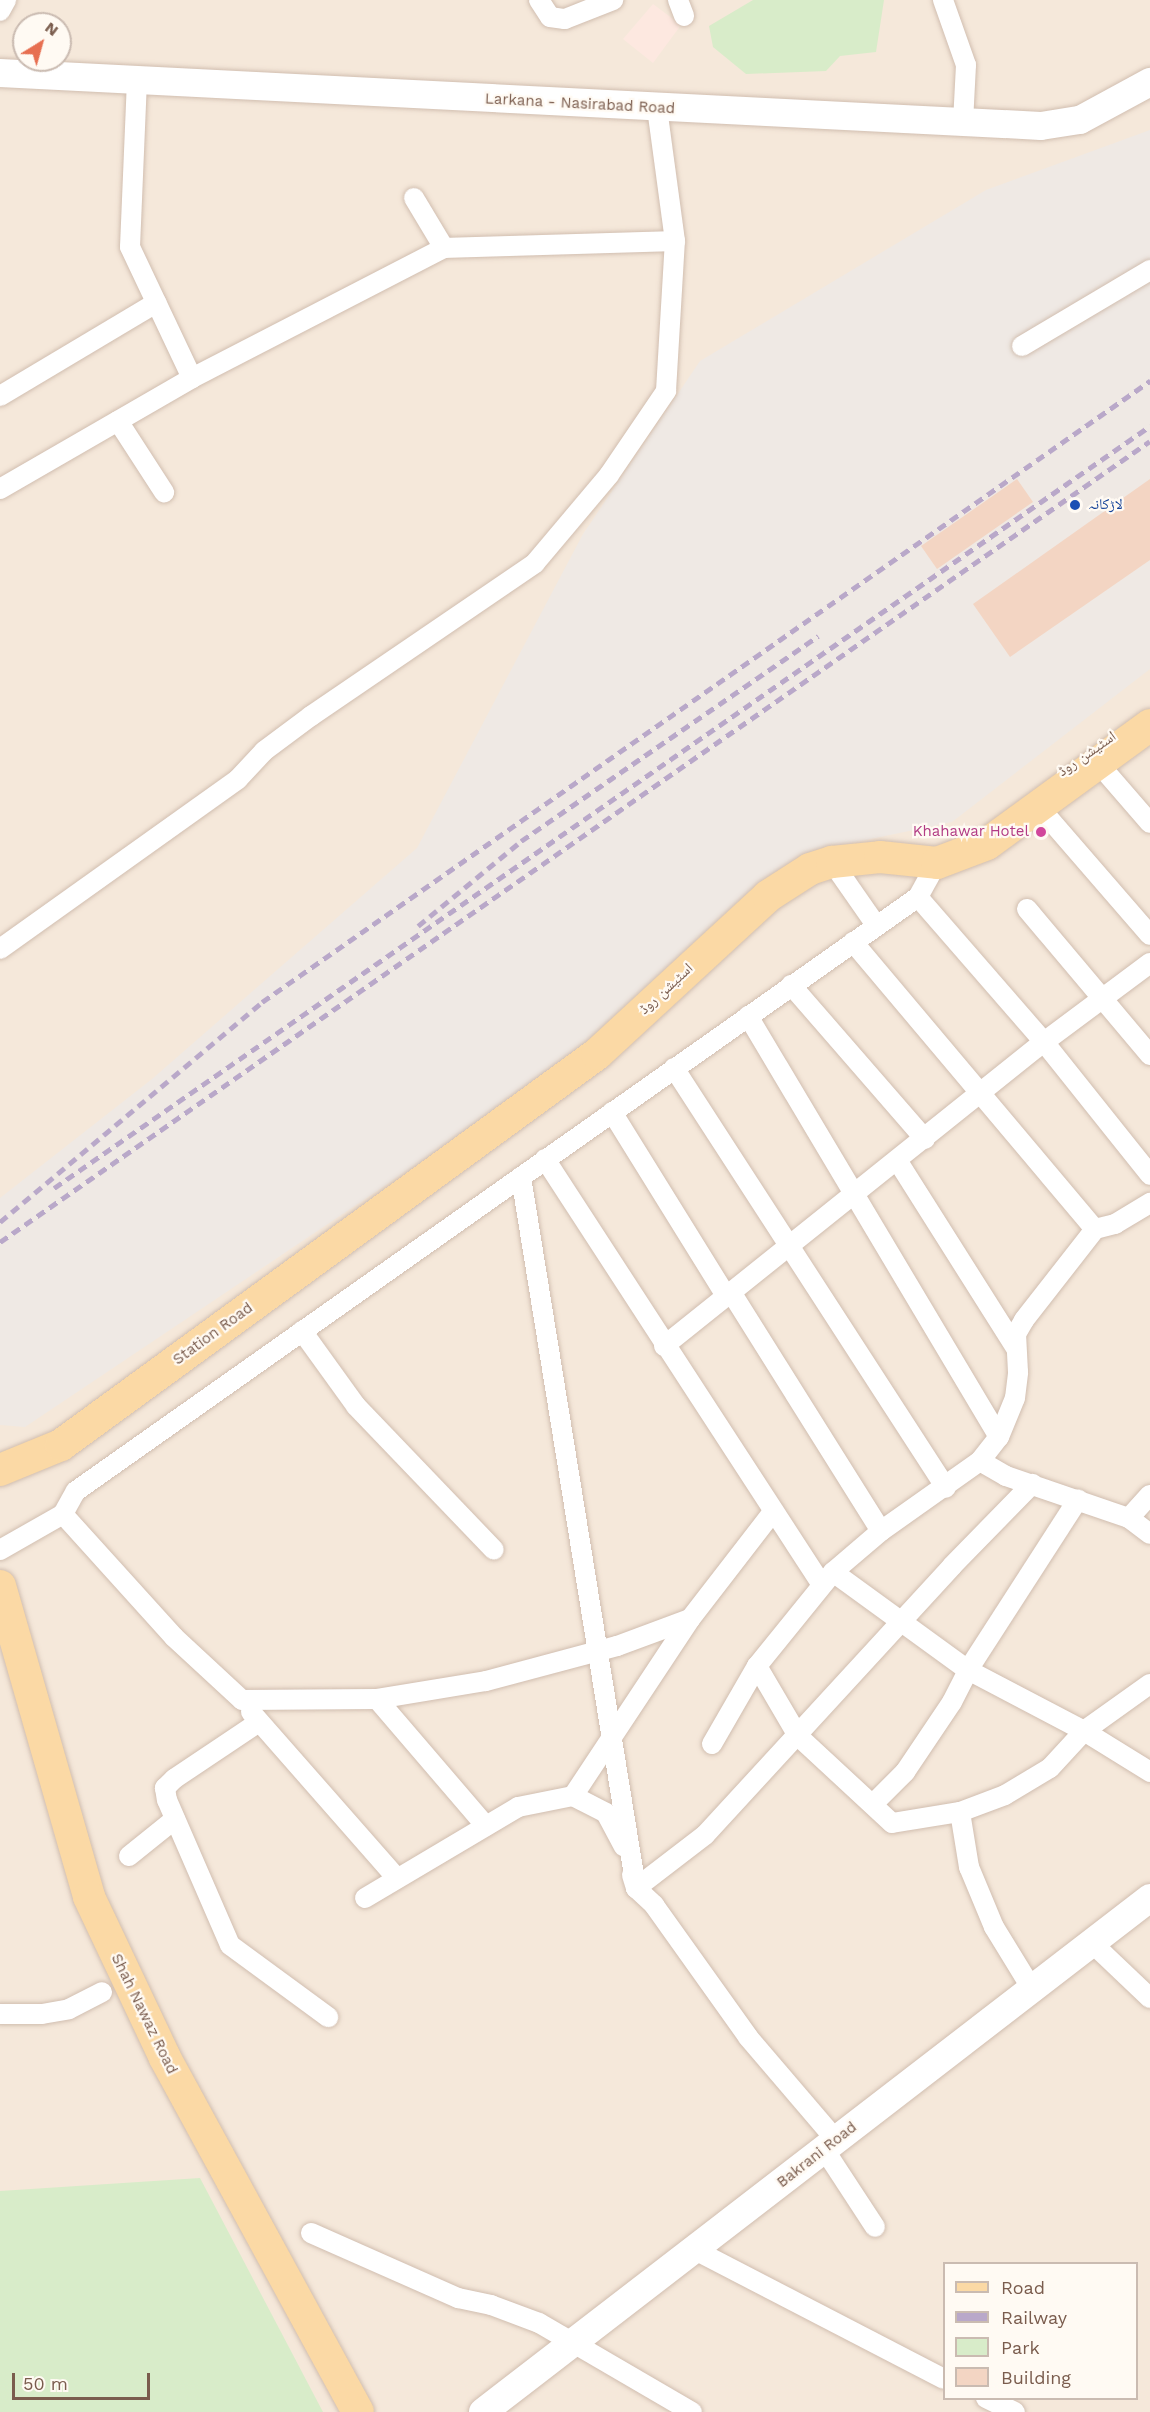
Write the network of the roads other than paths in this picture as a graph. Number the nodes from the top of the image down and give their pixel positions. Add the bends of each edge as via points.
1 (6, 0) edge
2 (538, 0) edge
3 (613, 0) edge
4 (943, 0) edge
5 (0, 11) edge
6 (0, 73) edge
7 (138, 80) junction
8 (1150, 82) edge
9 (657, 108) junction
10 (963, 122) junction
11 (414, 198) dead end
12 (675, 241) junction
13 (444, 248) junction
14 (1150, 270) edge
15 (156, 303) junction
16 (1022, 346) dead end
17 (192, 378) junction
18 (0, 396) edge
19 (118, 421) junction
20 (0, 489) edge
21 (164, 492) dead end
22 (1150, 709) edge
23 (1150, 725) edge
24 (1098, 763) junction
25 (1039, 807) junction
26 (1150, 823) edge
27 (832, 862) junction
28 (937, 863) junction
29 (918, 897) junction
30 (1027, 909) dead end
31 (876, 925) junction
32 (1150, 934) edge
33 (853, 942) junction
34 (0, 949) edge
35 (1150, 963) edge
36 (791, 985) junction
37 (1102, 999) junction
38 (748, 1016) junction
39 (1044, 1042) junction
40 (1150, 1055) edge
41 (674, 1068) junction
42 (983, 1094) junction
43 (612, 1112) junction
44 (925, 1139) junction
45 (545, 1159) junction
46 (897, 1160) junction
47 (1150, 1175) edge
48 (521, 1177) junction
49 (418, 1185) joint
50 (854, 1193) junction
51 (1150, 1203) edge
52 (1095, 1229) junction
53 (788, 1246) junction
54 (729, 1294) junction
55 (302, 1331) junction
56 (664, 1346) junction
57 (1016, 1348) junction
58 (999, 1437) junction
59 (980, 1461) junction
60 (0, 1470) edge
61 (1032, 1484) junction
62 (945, 1488) junction
63 (1150, 1495) edge
64 (1078, 1499) junction
65 (772, 1513) junction
66 (63, 1514) junction
67 (1129, 1518) junction
68 (880, 1530) junction
69 (1150, 1534) edge
70 (0, 1550) edge
71 (494, 1550) dead end
72 (828, 1579) junction
73 (0, 1586) edge
74 (690, 1620) junction
75 (903, 1622) junction
76 (597, 1651) junction
77 (757, 1666) junction
78 (968, 1670) junction
79 (1150, 1684) edge
80 (377, 1699) junction
81 (242, 1701) junction
82 (259, 1722) junction
83 (1083, 1731) junction
84 (798, 1736) junction
85 (612, 1738) junction
86 (712, 1744) dead end
87 (1150, 1772) edge
88 (573, 1796) junction
89 (874, 1803) junction
90 (960, 1812) junction
91 (175, 1819) junction
92 (486, 1826) junction
93 (129, 1856) dead end
94 (398, 1878) junction
95 (636, 1888) junction
96 (365, 1898) dead end
97 (1150, 1898) edge
98 (1092, 1943) junction
99 (1032, 1989) junction
100 (102, 1992) dead end
101 (1150, 1998) edge
102 (0, 2014) edge
103 (328, 2017) dead end
104 (830, 2145) junction
105 (874, 2228) dead end
106 (311, 2233) dead end
107 (695, 2250) junction
108 (573, 2346) junction
109 (943, 2378) edge
110 (990, 2400) edge
111 (358, 2412) edge
112 (483, 2412) edge
113 (692, 2412) edge
114 (1015, 2412) edge

1 - 5 street
2 - 3 street via 550,17 565,20
4 - 10 street via 966,65
6 - 7 main road, Larkana - Nasirabad Road
7 - 9 main road, Larkana - Nasirabad Road
7 - 15 street via 130,248
8 - 10 main road, Larkana - Nasirabad Road via 1080,120 1041,126
9 - 10 main road, Larkana - Nasirabad Road
9 - 12 street
11 - 13 street
12 - 13 street
12 - 34 street via 666,391 609,475 535,563 311,716 264,751 238,779
13 - 17 street
14 - 16 street
15 - 17 street
15 - 18 street
17 - 19 street
19 - 20 street
19 - 21 street
22 - 28 main road, اسٹیشن روڈ
23 - 24 main road, اسٹیشن روڈ
24 - 25 main road, اسٹیشن روڈ
24 - 26 street
25 - 28 main road, اسٹیشن روڈ via 987,844
25 - 32 street
27 - 28 main road, اسٹیشن روڈ via 880,857
27 - 31 street
27 - 49 main road, اسٹیشن روڈ via 810,869 768,896 597,1054
28 - 29 street
29 - 31 street
29 - 39 street
30 - 37 street
31 - 33 street
33 - 36 street
33 - 42 street
35 - 37 street
36 - 38 street
36 - 44 street
37 - 39 street
37 - 40 street
38 - 41 street
38 - 50 street
39 - 42 street
39 - 47 street
41 - 43 street
41 - 53 street
42 - 44 street
42 - 52 street
43 - 45 street
43 - 54 street
44 - 46 street
45 - 48 street
45 - 56 street
46 - 50 street
46 - 57 street
48 - 55 street
48 - 76 street
49 - 60 main road, Station Road via 61,1445
50 - 53 street
50 - 58 street
51 - 52 street via 1115,1224
52 - 57 street via 1024,1320 1016,1334
53 - 54 street
53 - 62 street
54 - 56 street
54 - 68 street
55 - 66 street via 76,1491
55 - 71 street via 356,1406
56 - 65 street
57 - 58 street via 1015,1398
58 - 59 street
59 - 61 street via 1006,1476
59 - 62 street
61 - 64 street
61 - 75 street
62 - 68 street
63 - 67 street
64 - 67 street
64 - 78 street
65 - 72 street
65 - 74 street
66 - 70 street
66 - 81 street via 174,1637
67 - 69 street
68 - 72 street
72 - 75 street
72 - 77 street
73 - 111 main road, Shah Nawaz Road via 89,1897 165,2058
74 - 76 street
74 - 85 street
75 - 78 street
75 - 84 street
76 - 80 street via 486,1681
76 - 85 street
77 - 84 street
77 - 86 street
78 - 83 street
78 - 89 street via 952,1702 905,1772
79 - 83 street
80 - 81 street
80 - 92 street
81 - 82 street
82 - 91 street via 165,1788
82 - 94 street
83 - 87 street
83 - 90 street via 1050,1768 1005,1795
84 - 89 street
84 - 95 street via 705,1835
85 - 88 street
85 - 95 street
88 - 92 street via 518,1807
88 - 95 street via 606,1814 623,1846
89 - 90 street via 892,1823
90 - 99 street via 969,1867 994,1927
91 - 93 street
91 - 103 street via 230,1945
92 - 94 street
94 - 96 street
95 - 104 street via 654,1905
97 - 98 main road, Bakrani Road
98 - 99 main road, Bakrani Road
98 - 101 street
99 - 104 main road, Bakrani Road
100 - 102 street via 69,2009 42,2014
104 - 105 street
104 - 107 main road, Bakrani Road
106 - 108 street via 458,2298 491,2305 539,2323
107 - 108 main road, Bakrani Road
107 - 109 street
108 - 112 main road, Bakrani Road
108 - 113 street
110 - 114 street

